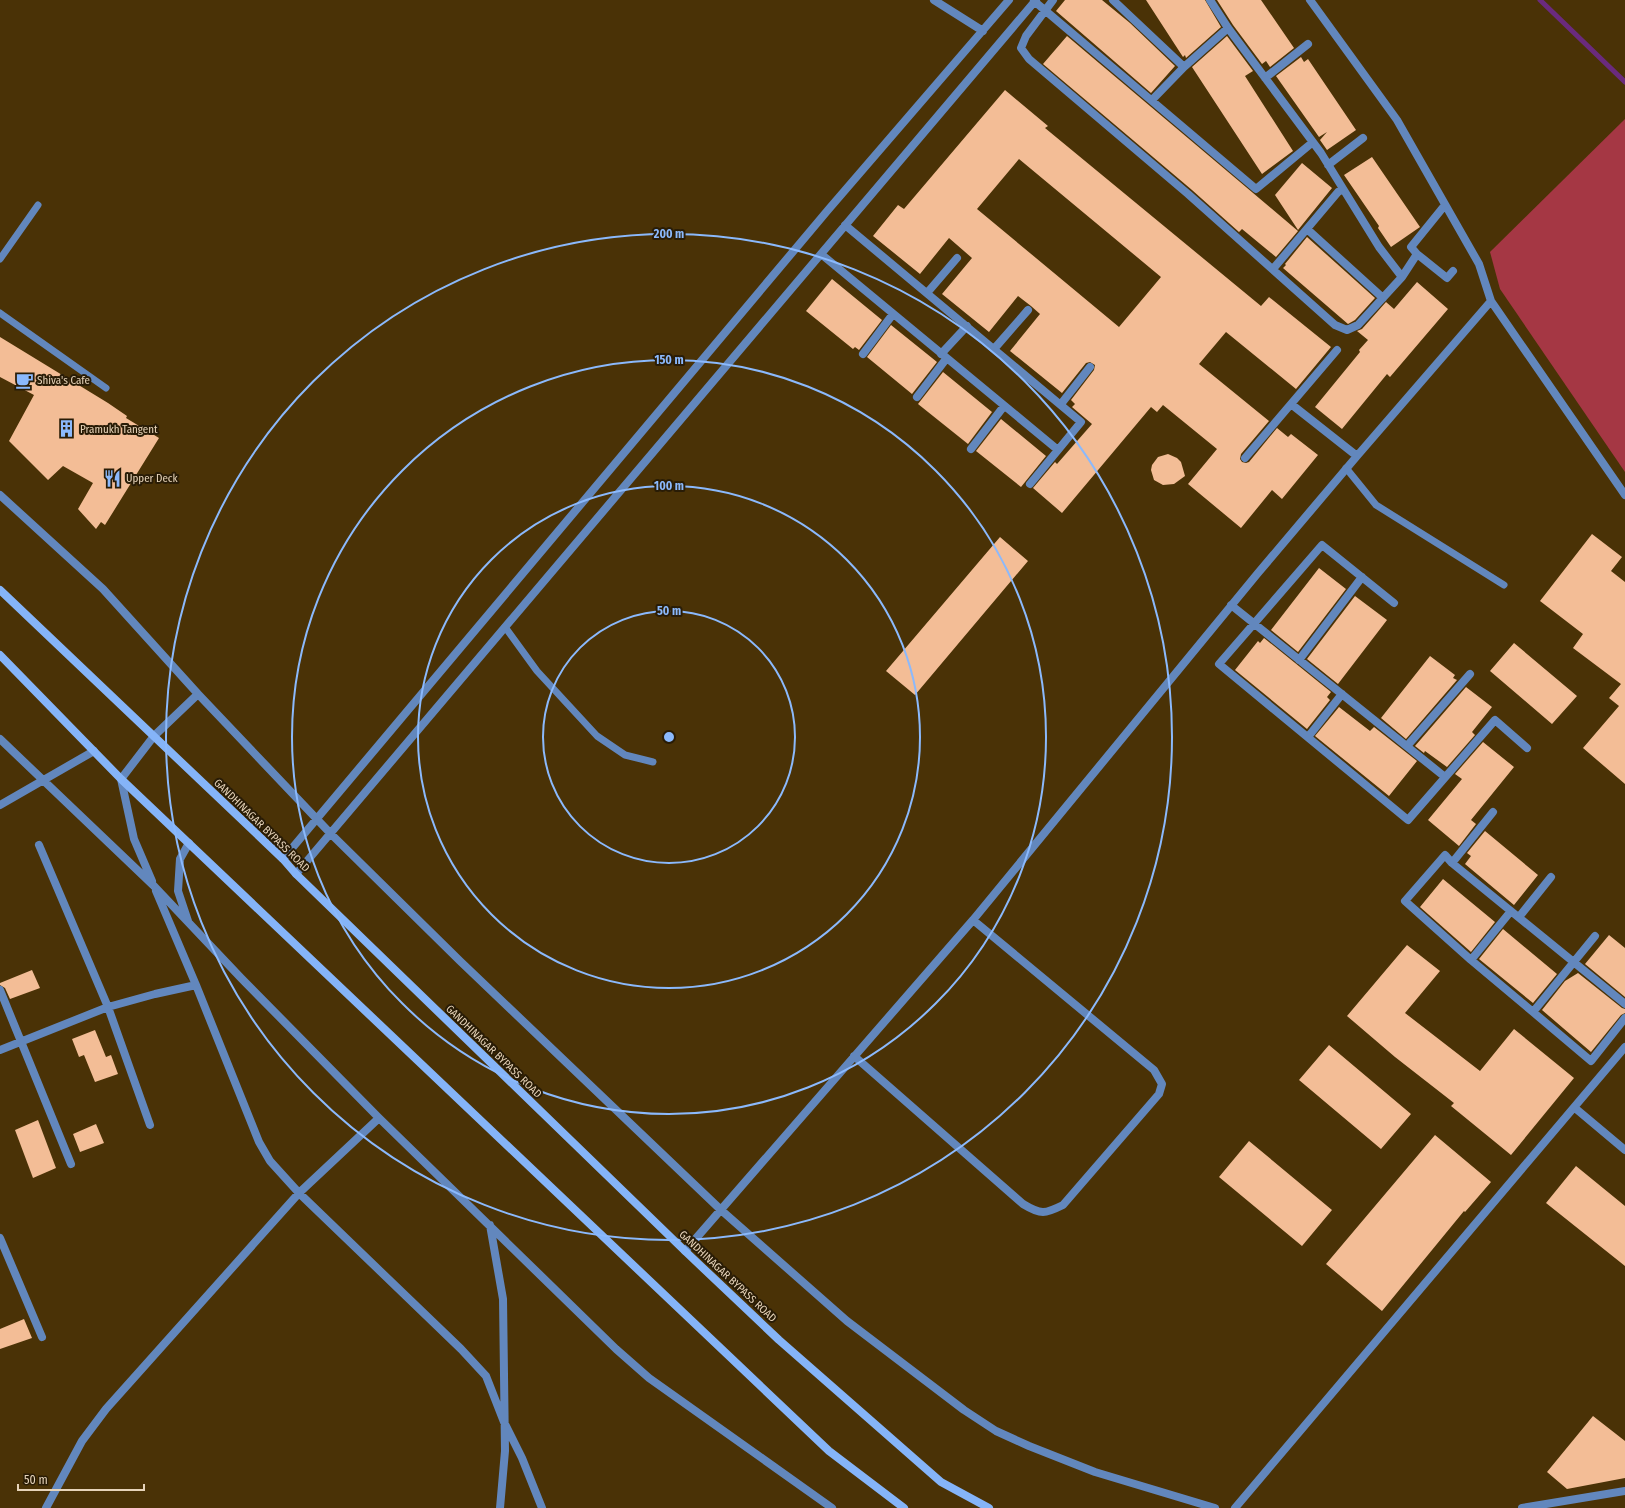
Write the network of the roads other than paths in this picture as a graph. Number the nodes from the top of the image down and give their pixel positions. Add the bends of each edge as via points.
1 (934, 0) edge
2 (1009, 0) edge
3 (1053, 0) edge
4 (1113, 0) edge
5 (1210, 0) edge
6 (1310, 0) edge
7 (1035, 1) edge
8 (1046, 11) junction
9 (1228, 28) junction
10 (983, 31) junction
11 (1308, 44) dead end
12 (1184, 67) junction
13 (1265, 78) junction
14 (1152, 100) junction
15 (1363, 138) dead end
16 (1313, 142) junction
17 (1328, 164) junction
18 (1343, 189) junction
19 (38, 205) dead end
20 (1445, 205) junction
21 (846, 224) junction
22 (1307, 229) junction
23 (821, 254) junction
24 (1417, 254) junction
25 (957, 258) dead end
26 (0, 259) edge
27 (1273, 269) junction
28 (1453, 271) dead end
29 (1402, 277) junction
30 (927, 293) junction
31 (1383, 298) junction
32 (1491, 301) junction
33 (1028, 310) dead end
34 (0, 313) edge
35 (893, 314) junction
36 (967, 326) junction
37 (994, 349) junction
38 (1337, 350) dead end
39 (863, 354) dead end
40 (944, 357) junction
41 (1090, 366) dead end
42 (106, 388) dead end
43 (917, 397) dead end
44 (1060, 404) junction
45 (1291, 404) junction
46 (1004, 406) junction
47 (971, 449) dead end
48 (1058, 450) junction
49 (1357, 456) junction
50 (1245, 458) dead end
51 (1346, 468) junction
52 (1030, 484) dead end
53 (0, 495) edge
54 (1625, 495) edge
55 (1362, 577) junction
56 (1504, 585) dead end
57 (0, 590) edge
58 (1394, 603) dead end
59 (1231, 606) junction
60 (1254, 624) junction
61 (505, 627) junction
62 (0, 655) edge
63 (1299, 660) junction
64 (1470, 674) dead end
65 (198, 694) junction
66 (1342, 694) junction
67 (154, 736) junction
68 (1308, 737) junction
69 (0, 738) edge
70 (1407, 746) junction
71 (1527, 748) dead end
72 (94, 751) junction
73 (653, 762) dead end
74 (1445, 776) junction
75 (122, 779) junction
76 (43, 781) junction
77 (0, 805) edge
78 (1493, 812) dead end
79 (317, 818) junction
80 (331, 834) junction
81 (189, 843) junction
82 (39, 845) dead end
83 (283, 859) junction
84 (1452, 863) junction
85 (296, 874) junction
86 (1551, 878) dead end
87 (153, 885) junction
88 (1511, 911) junction
89 (1519, 917) junction
90 (973, 920) junction
91 (189, 924) junction
92 (1595, 936) dead end
93 (1471, 960) junction
94 (1573, 962) junction
95 (196, 985) junction
96 (0, 990) edge
97 (1625, 1004) edge
98 (108, 1007) junction
99 (1533, 1012) junction
100 (1625, 1018) edge
101 (21, 1041) junction
102 (1625, 1047) edge
103 (0, 1050) edge
104 (854, 1056) junction
105 (1575, 1108) junction
106 (379, 1118) junction
107 (150, 1125) dead end
108 (1625, 1150) edge
109 (71, 1164) dead end
110 (299, 1193) junction
111 (721, 1210) junction
112 (490, 1225) junction
113 (0, 1238) edge
114 (685, 1251) junction
115 (42, 1337) dead end
116 (504, 1422) junction
117 (1625, 1491) edge
118 (46, 1508) edge
119 (500, 1508) edge
120 (542, 1508) edge
121 (832, 1508) edge
122 (904, 1508) edge
123 (989, 1508) edge
124 (1215, 1508) edge
125 (1235, 1508) edge
126 (1522, 1508) edge

1 - 10 street
2 - 10 street
3 - 8 street
4 - 12 street
5 - 9 street
6 - 20 street via 1397,120
7 - 8 street
7 - 21 street
8 - 14 street
8 - 27 street via 1026,36 1021,48 1029,59
9 - 12 street
9 - 13 street
10 - 79 street via 828,210
11 - 13 street
12 - 14 street
13 - 16 street
14 - 16 street via 1256,189
15 - 17 street
16 - 17 street
17 - 18 street
18 - 22 street
18 - 29 street via 1379,247
19 - 26 lane
20 - 24 street via 1411,247
20 - 32 street via 1479,264
21 - 23 street
21 - 30 street
22 - 27 street
22 - 31 street
23 - 35 street
23 - 61 street
24 - 28 street via 1447,278
24 - 29 street
25 - 30 street
27 - 31 street via 1335,325 1347,330 1358,325
29 - 31 street
30 - 36 street
32 - 49 street
32 - 54 street
33 - 37 street
34 - 42 lane
35 - 39 street
35 - 40 street
36 - 37 street
36 - 40 street
37 - 44 street
38 - 45 street
40 - 43 street
40 - 46 street
41 - 44 street
44 - 48 street via 1082,422
45 - 49 street
45 - 50 street
46 - 47 street
46 - 48 street
48 - 52 street
49 - 51 street
51 - 56 lane via 1376,505
51 - 59 street
53 - 65 street via 103,589
55 - 58 street
55 - 60 street via 1322,544
55 - 63 street
57 - 67 main road, GANDHINAGAR BYPASS ROAD
59 - 60 street
59 - 90 street
60 - 63 street
60 - 68 street via 1219,664
61 - 73 lane via 537,671 597,736 624,756
61 - 80 street
62 - 72 main road
63 - 66 street
64 - 70 street
65 - 67 street
65 - 79 street
66 - 68 street
66 - 70 street
67 - 75 street
67 - 83 main road, GANDHINAGAR BYPASS ROAD
68 - 74 street via 1408,820
69 - 76 street
70 - 74 street
71 - 74 street via 1495,720
72 - 75 main road
72 - 76 street
75 - 81 main road
75 - 87 street via 134,839
76 - 77 street
76 - 87 street
78 - 84 street
79 - 80 street
79 - 83 street
80 - 85 street
80 - 111 street
81 - 91 street via 180,859 178,891
81 - 122 main road via 829,1451
82 - 98 street
83 - 85 main road, GANDHINAGAR BYPASS ROAD
84 - 88 street
84 - 93 street via 1445,855 1405,901
85 - 114 main road, GANDHINAGAR BYPASS ROAD
86 - 89 street
87 - 91 street
87 - 95 street
88 - 89 street
88 - 93 street
89 - 94 street
90 - 104 street
90 - 104 street via 1154,1070 1162,1084 1160,1094 1063,1205 1048,1213 1034,1211 1023,1204
91 - 106 street
92 - 94 street
93 - 99 street
94 - 97 street
94 - 99 street
95 - 98 street
95 - 110 street via 259,1142 270,1161
96 - 101 street
98 - 101 street
98 - 107 street
99 - 100 street via 1591,1061
101 - 103 street
101 - 109 street
102 - 105 street
104 - 111 street
105 - 108 street
105 - 125 street
106 - 110 street
106 - 112 street
110 - 116 street via 482,1371
110 - 118 street via 106,1409 82,1441
111 - 114 street
111 - 124 street via 847,1321 964,1410 996,1431 1095,1472
112 - 116 street via 503,1299
112 - 121 street via 649,1378
113 - 115 street
114 - 123 main road, GANDHINAGAR BYPASS ROAD via 779,1340 941,1482
116 - 119 street via 505,1451
116 - 120 street
117 - 126 street

